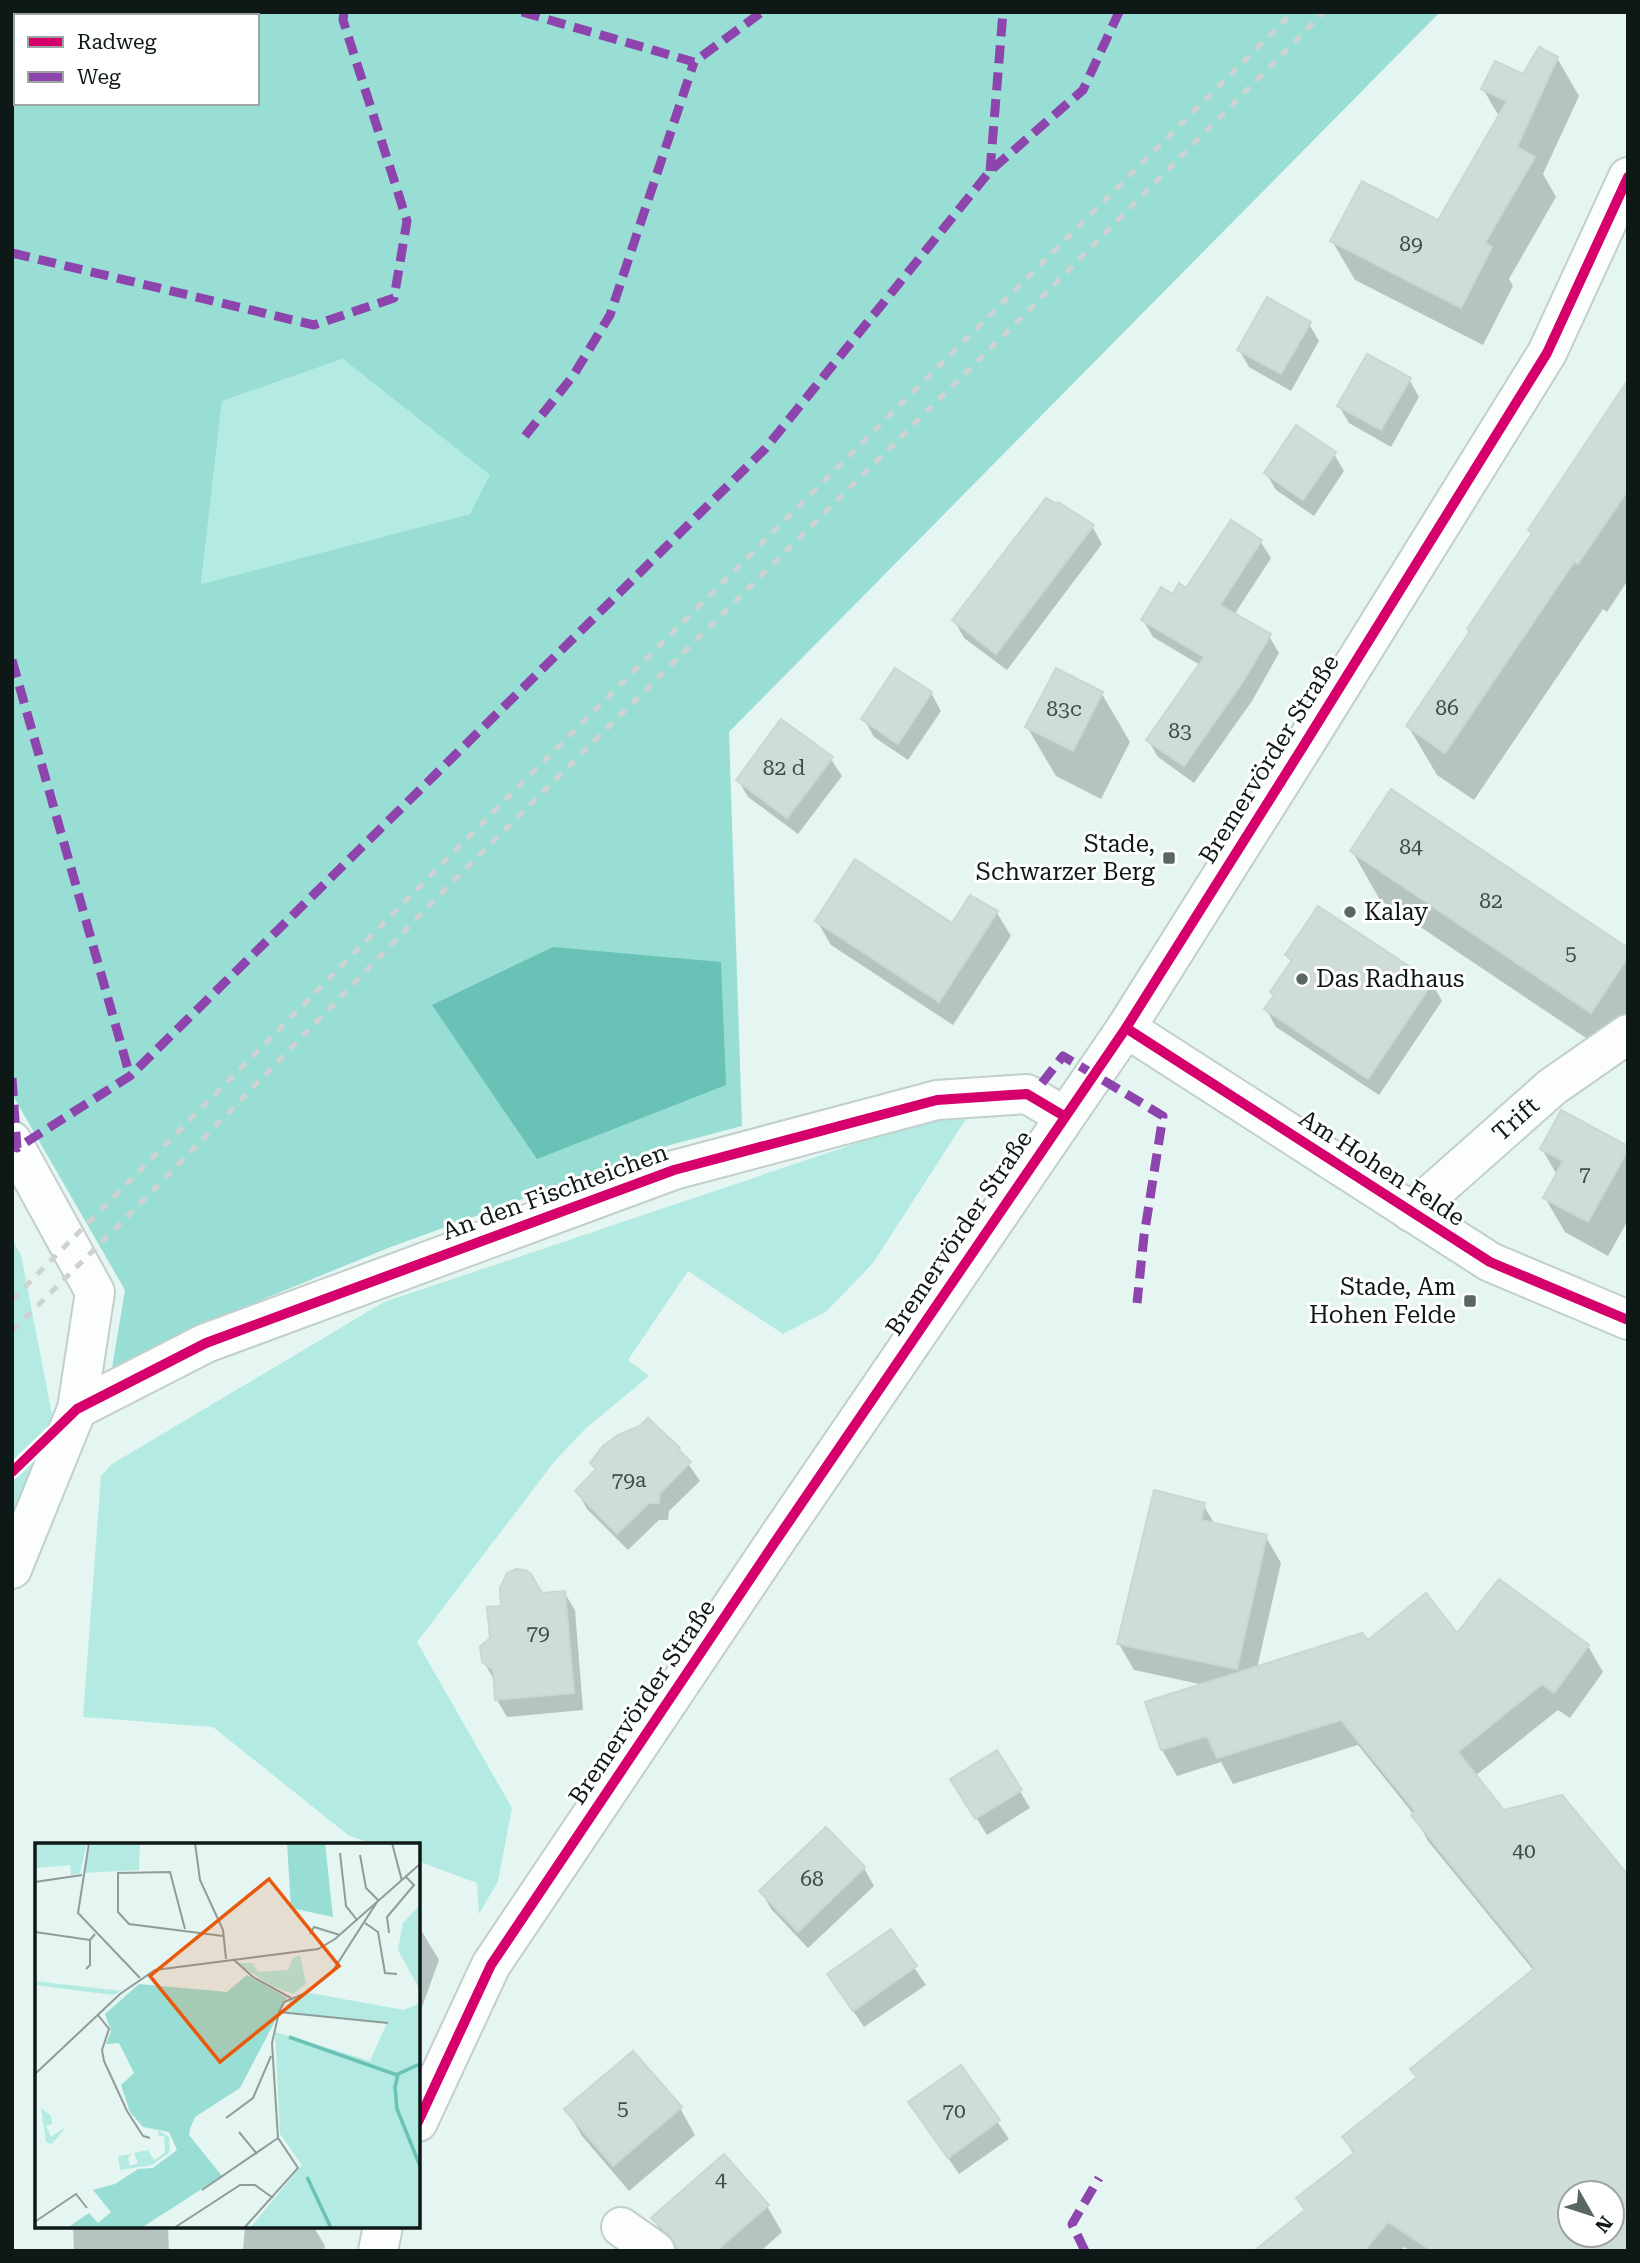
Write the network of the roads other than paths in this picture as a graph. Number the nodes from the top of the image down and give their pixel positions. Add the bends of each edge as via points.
1 (1628, 177) edge
2 (1125, 1028) junction
3 (1628, 1034) edge
4 (1064, 1116) junction
5 (14, 1148) edge
6 (1411, 1212) junction
7 (1628, 1320) edge
8 (77, 1409) junction
9 (12, 1569) edge
10 (420, 2118) edge
11 (621, 2227) dead end
12 (383, 2228) edge
13 (378, 2251) edge
14 (655, 2251) edge

1 - 2 street, Bremervörder Straße via 1547,353
2 - 4 street, Bremervörder Straße
2 - 6 street, Am Hohen Felde
3 - 6 street, Trift via 1552,1087
4 - 8 street, An den Fischteichen via 1027,1094 937,1100 674,1170 206,1343
4 - 10 street, Bremervörder Straße via 491,1965
5 - 8 street via 95,1292
6 - 7 street, Am Hohen Felde via 1490,1262
8 - 9 street
11 - 14 street
12 - 13 street

